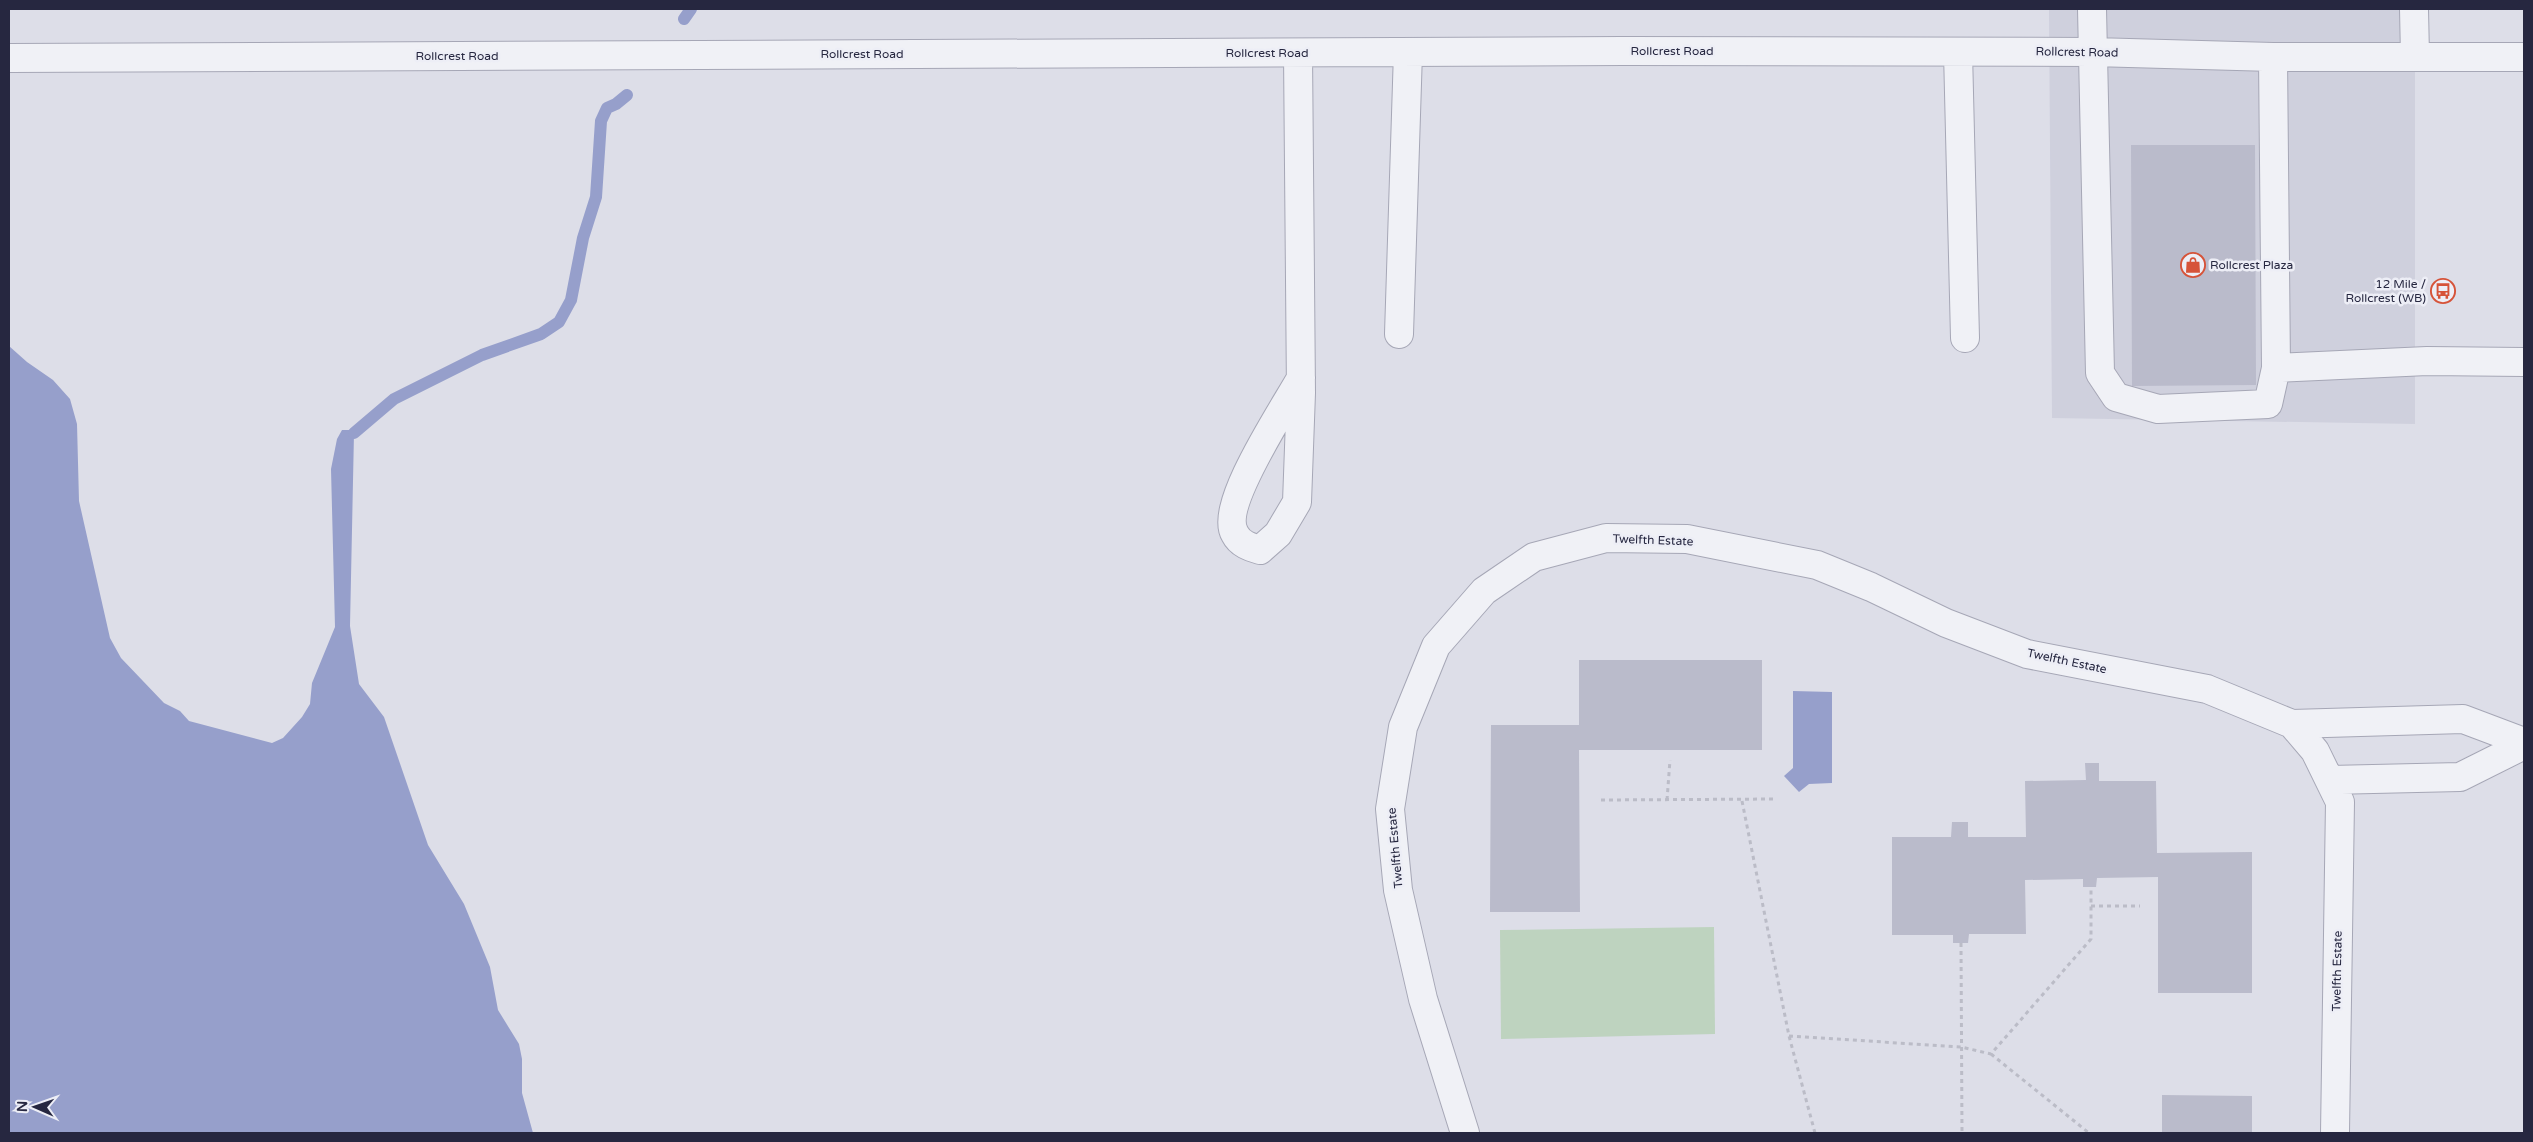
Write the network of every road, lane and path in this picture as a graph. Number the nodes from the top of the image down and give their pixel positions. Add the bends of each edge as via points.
1 (2092, 9) edge
2 (2414, 9) edge
3 (1298, 52) junction
4 (1408, 52) junction
5 (1958, 52) junction
6 (2092, 52) junction
7 (2416, 56) junction
8 (2273, 57) junction
9 (2524, 57) edge
10 (9, 58) edge
11 (1399, 334) dead end
12 (1965, 338) dead end
13 (2524, 362) edge
14 (2276, 368) junction
15 (1301, 378) junction
16 (2292, 724) junction
17 (2524, 743) edge
18 (1670, 760) dead end
19 (2330, 780) junction
20 (1776, 799) dead end
21 (1601, 800) dead end
22 (1667, 800) junction
23 (1742, 801) junction
24 (2091, 887) dead end
25 (2091, 906) junction
26 (2140, 906) dead end
27 (1961, 943) dead end
28 (1790, 1036) junction
29 (1961, 1047) junction
30 (1991, 1054) junction
31 (1464, 1133) edge
32 (1815, 1133) edge
33 (1962, 1133) edge
34 (2089, 1133) edge
35 (2335, 1133) edge

1 - 6 street
2 - 7 street
3 - 4 street, Rollcrest Road
3 - 10 street, Rollcrest Road
3 - 15 street
4 - 5 street, Rollcrest Road
4 - 11 street
5 - 6 street, Rollcrest Road
5 - 12 street
6 - 8 street, Rollcrest Road
6 - 14 street via 2100,373 2116,397 2158,409 2268,404
7 - 8 street, Rollcrest Road
7 - 9 street, Rollcrest Road
8 - 14 street
13 - 14 street via 2427,361
15 - 15 street via 1297,502 1278,534 1260,550 1246,546 1234,534 1231,512 1240,485
16 - 17 street, Twelfth Estate via 2463,719
16 - 19 street, Twelfth Estate via 2315,751
16 - 31 street, Twelfth Estate via 2207,689 2027,654 1946,623 1817,565 1687,539 1606,538 1534,557 1484,591 1436,646 1403,727 1390,809 1398,890 1410,944 1423,999
17 - 19 street, Twelfth Estate via 2460,777
18 - 22 path
19 - 35 street, Twelfth Estate via 2340,802
20 - 23 path
21 - 22 path
22 - 23 path
23 - 28 path
24 - 25 path
25 - 26 path
25 - 30 path via 2091,939
27 - 29 path
28 - 29 path
28 - 32 path
29 - 30 path
29 - 33 path
30 - 34 path

